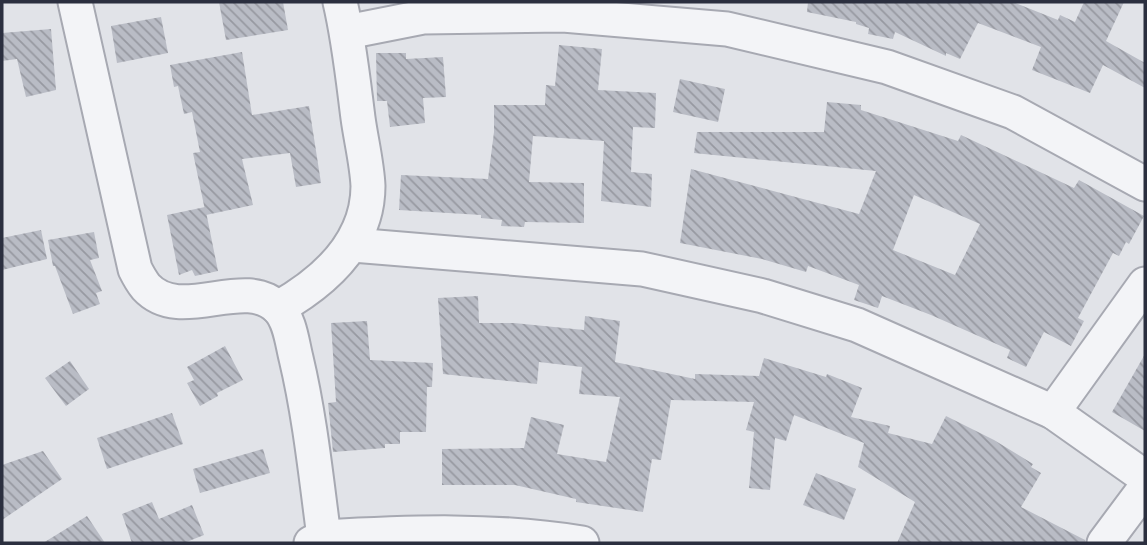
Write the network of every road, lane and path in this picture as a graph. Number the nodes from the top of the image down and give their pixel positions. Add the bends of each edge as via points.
1 (75, 2) edge
2 (344, 17) edge
3 (1145, 184) edge
4 (353, 245) junction
5 (1145, 284) edge
6 (278, 308) junction
7 (1054, 412) junction
8 (1145, 477) edge
9 (1145, 488) edge
10 (318, 540) edge
11 (582, 543) edge
12 (1104, 543) edge

1 - 6 street via 135,270 147,288 165,300 188,303 235,296 258,298
2 - 3 street via 563,15 727,29 887,67 1013,112
2 - 4 street via 368,187
4 - 6 street via 306,292
4 - 7 street via 642,269 762,296 856,325
5 - 7 street
6 - 10 street via 289,328 307,403
7 - 8 street
9 - 12 street
10 - 11 street via 413,532 535,536

